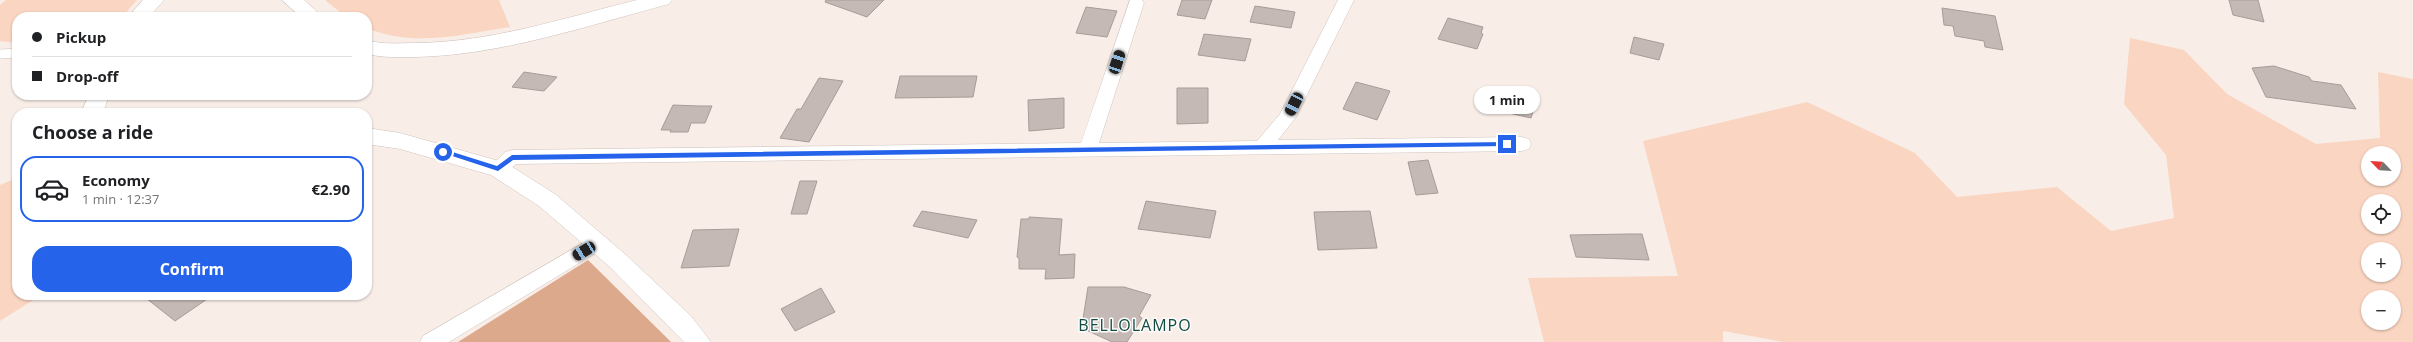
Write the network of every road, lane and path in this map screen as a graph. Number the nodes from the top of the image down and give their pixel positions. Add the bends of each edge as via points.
1 (154, 0) edge
2 (292, 0) edge
3 (662, 0) edge
4 (1346, 0) edge
5 (1136, 3) dead end
6 (143, 12) edge
7 (306, 12) edge
8 (372, 47) edge
9 (12, 53) edge
10 (0, 54) edge
11 (372, 137) edge
12 (1522, 144) dead end
13 (1262, 147) junction
14 (1088, 150) junction
15 (498, 169) junction
16 (597, 243) junction
17 (431, 342) edge
18 (699, 342) edge

1 - 6 main road
2 - 7 main road
3 - 8 main road via 560,27 448,48 411,50
4 - 13 street via 1287,118
5 - 14 street
9 - 10 lane
11 - 15 main road via 407,142
12 - 13 street
13 - 14 street
14 - 15 street via 512,157
15 - 16 main road via 547,200
16 - 17 street
16 - 18 main road via 682,322

